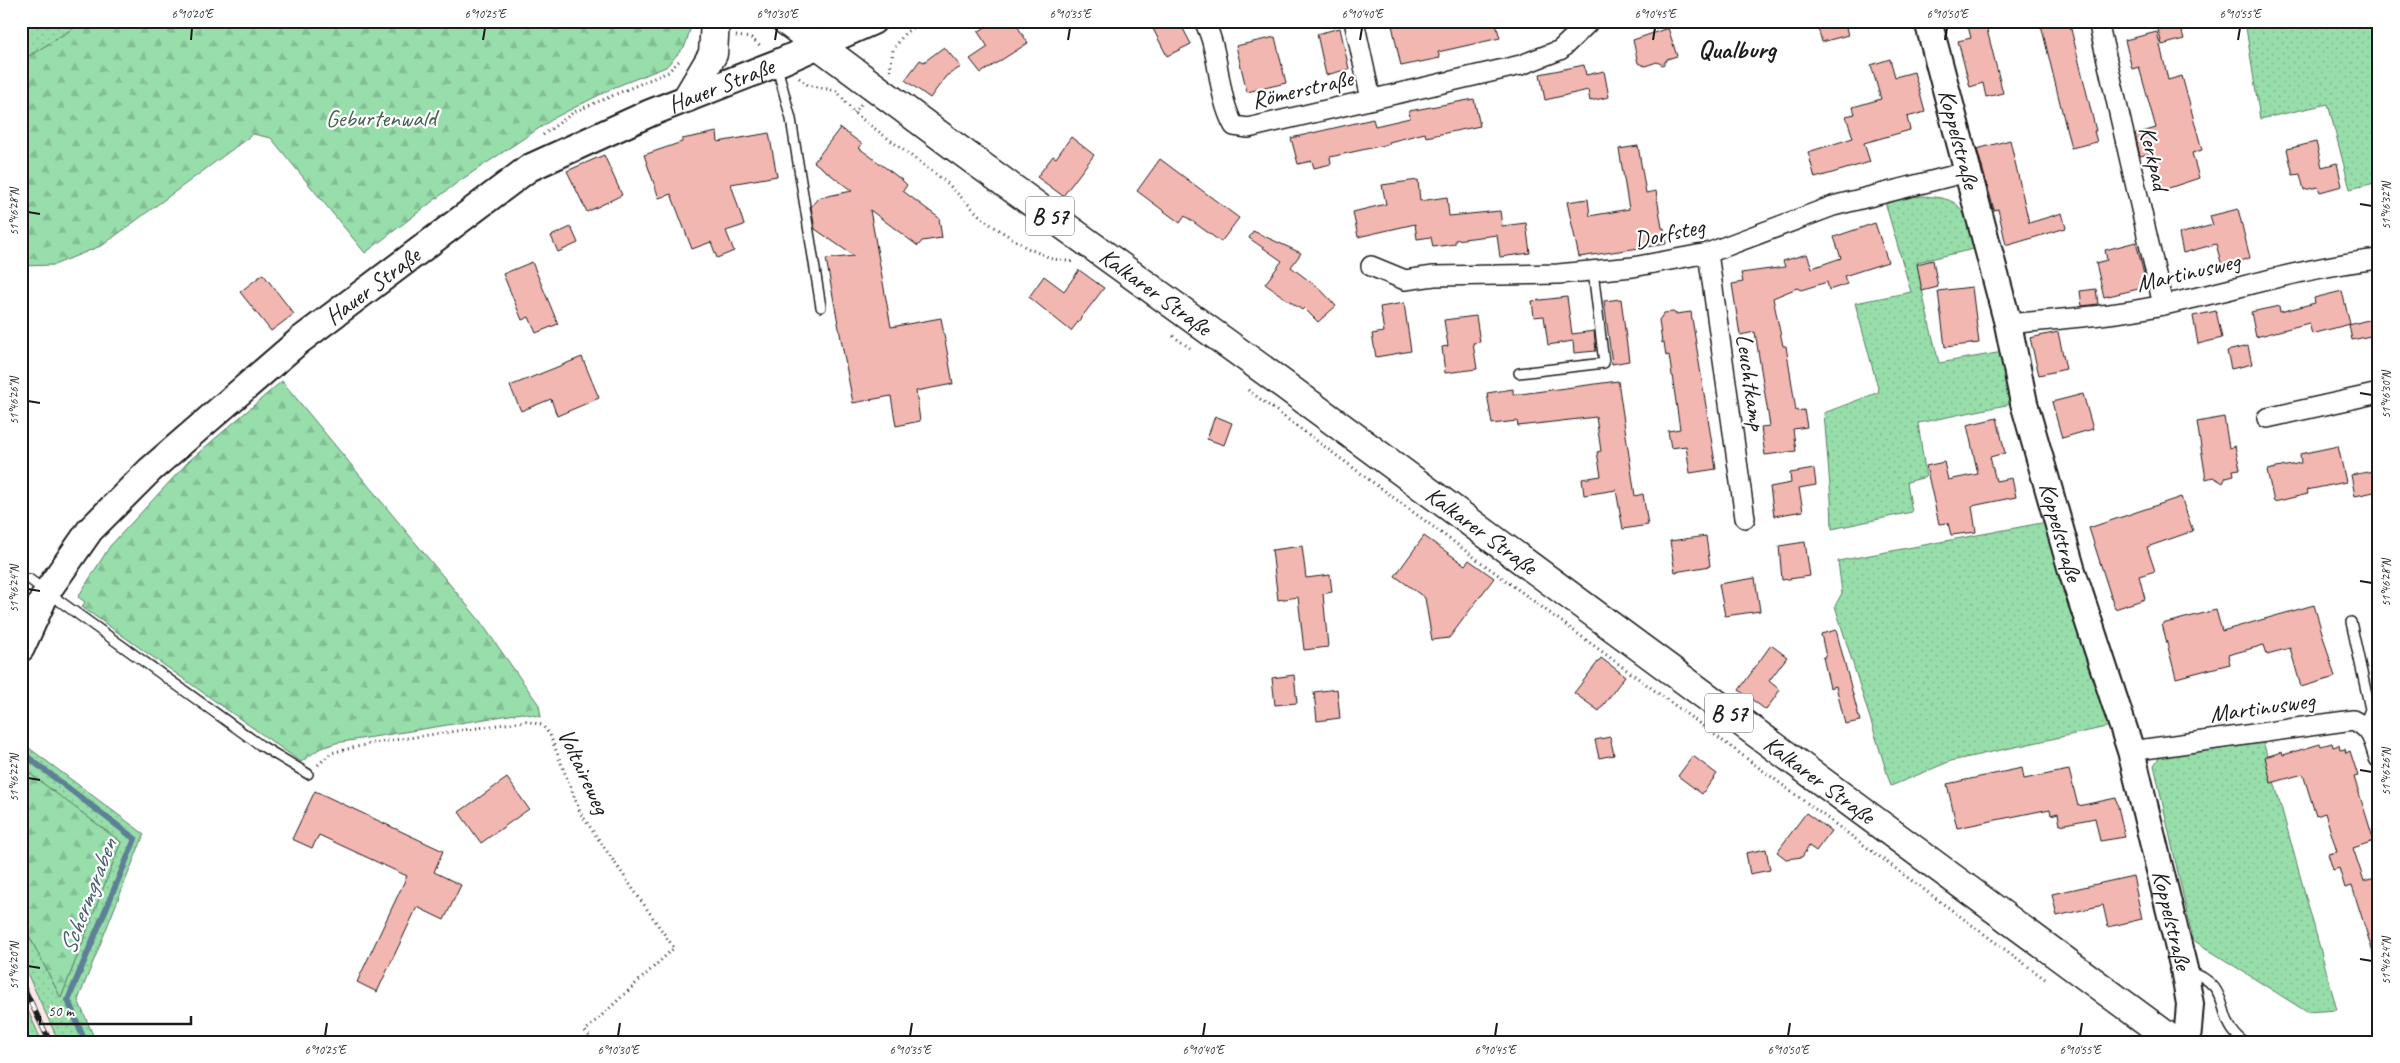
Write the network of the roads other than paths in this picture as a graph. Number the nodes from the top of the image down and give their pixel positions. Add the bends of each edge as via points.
1 (786, 21) edge
2 (873, 21) edge
3 (1204, 21) edge
4 (1354, 21) edge
5 (1586, 21) edge
6 (1928, 21) edge
7 (2098, 21) edge
8 (714, 27) edge
9 (819, 46) junction
10 (778, 63) junction
11 (687, 98) junction
12 (1371, 99) junction
13 (1968, 172) junction
14 (1708, 253) junction
15 (2379, 259) edge
16 (1371, 266) dead end
17 (1593, 271) junction
18 (2164, 305) junction
19 (820, 307) dead end
20 (2008, 324) junction
21 (1519, 373) dead end
22 (2379, 393) edge
23 (2267, 418) dead end
24 (1745, 518) dead end
25 (37, 586) junction
26 (2351, 622) dead end
27 (21, 648) edge
28 (2364, 725) junction
29 (2131, 751) junction
30 (2379, 758) edge
31 (308, 774) road end
32 (2184, 969) junction
33 (2175, 1042) edge
34 (2187, 1042) edge
35 (2244, 1042) edge

1 - 9 main road, Kalkarer Straße / B 57
2 - 9 street, Hauer Straße
3 - 12 street, Römerstraße via 1210,33 1226,111 1234,126 1248,128
4 - 12 street, Römerstraße
5 - 12 street, Römerstraße via 1587,24 1560,50 1521,65
6 - 13 street, Koppelstraße
7 - 18 street, Kerkpad
8 - 11 main road via 713,54
9 - 10 street, Hauer Straße
9 - 33 main road, Kalkarer Straße / B 57
10 - 11 street, Hauer Straße
10 - 19 lane via 791,119
11 - 25 street, Hauer Straße via 529,168 299,341 150,470
13 - 14 street, Dorfsteg via 1834,206
13 - 20 street, Koppelstraße
14 - 17 street, Dorfsteg
14 - 24 street, Leuchtkamp
15 - 18 street, Martinusweg via 2327,265
16 - 17 street, Dorfsteg via 1405,280 1434,276
17 - 21 lane via 1604,363
18 - 20 street, Martinusweg
20 - 29 street, Koppelstraße via 2024,403 2072,571
22 - 23 street
25 - 27 street, Hauer Straße
25 - 31 lane via 260,745
26 - 28 lane via 2370,709
28 - 29 street, Martinusweg via 2353,720 2337,721
28 - 30 street via 2372,736
29 - 32 street, Koppelstraße
32 - 34 street, Koppelstraße via 2190,1004
32 - 35 lane via 2212,982 2234,1035

